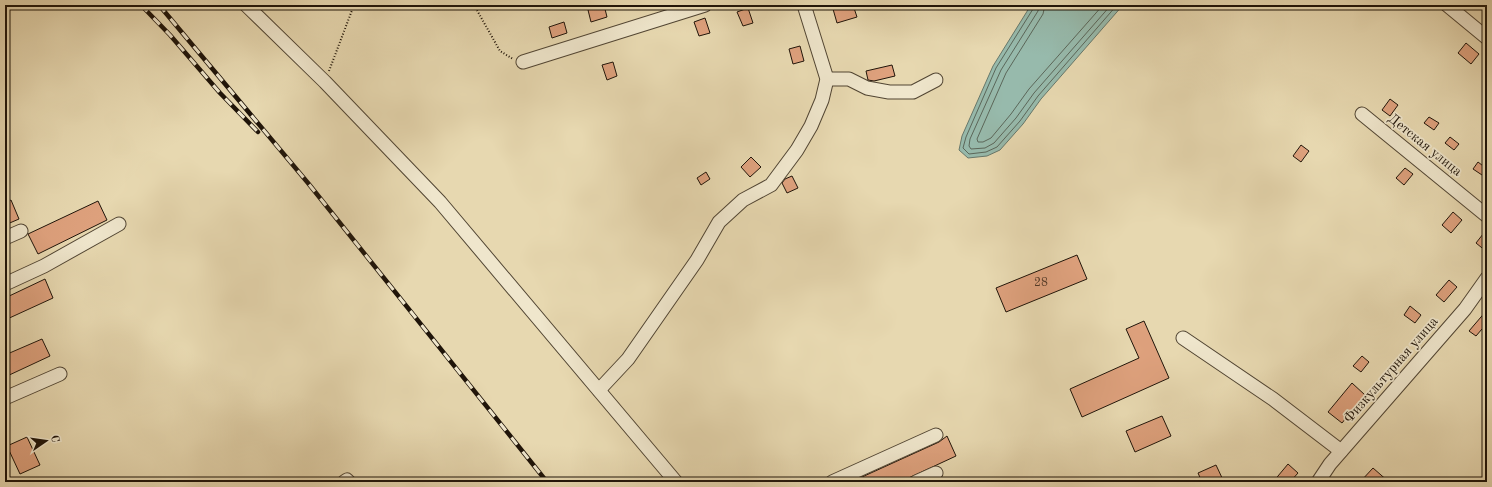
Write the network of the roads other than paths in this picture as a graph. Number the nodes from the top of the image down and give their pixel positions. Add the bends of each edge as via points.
1 (246, 5) edge
2 (705, 5) edge
3 (804, 5) edge
4 (1447, 5) edge
5 (1487, 38) edge
6 (523, 62) road end
7 (827, 79) junction
8 (936, 80) dead end
9 (1362, 114) dead end
10 (1487, 216) edge
11 (119, 224) dead end
12 (21, 230) dead end
13 (5, 238) edge
14 (1487, 278) edge
15 (5, 284) edge
16 (1183, 338) dead end
17 (60, 374) dead end
18 (599, 390) junction
19 (5, 398) edge
20 (936, 435) dead end
21 (1341, 451) junction
22 (936, 473) dead end
23 (676, 482) edge
24 (832, 482) edge
25 (916, 482) edge
26 (1318, 482) edge

1 - 18 street via 325,82 440,202
2 - 6 street
3 - 7 street
4 - 5 street
7 - 8 street via 849,79 867,88 889,92 913,92
7 - 18 street via 822,100 797,150 771,185 743,200 719,222 697,260 628,359
9 - 10 street, Детская улица
11 - 15 street via 44,266
12 - 13 street
14 - 21 street, Физкультурная улица via 1465,309
16 - 21 street via 1273,398
17 - 19 street
18 - 23 street
20 - 24 street
21 - 26 street, Физкультурная улица
22 - 25 street

